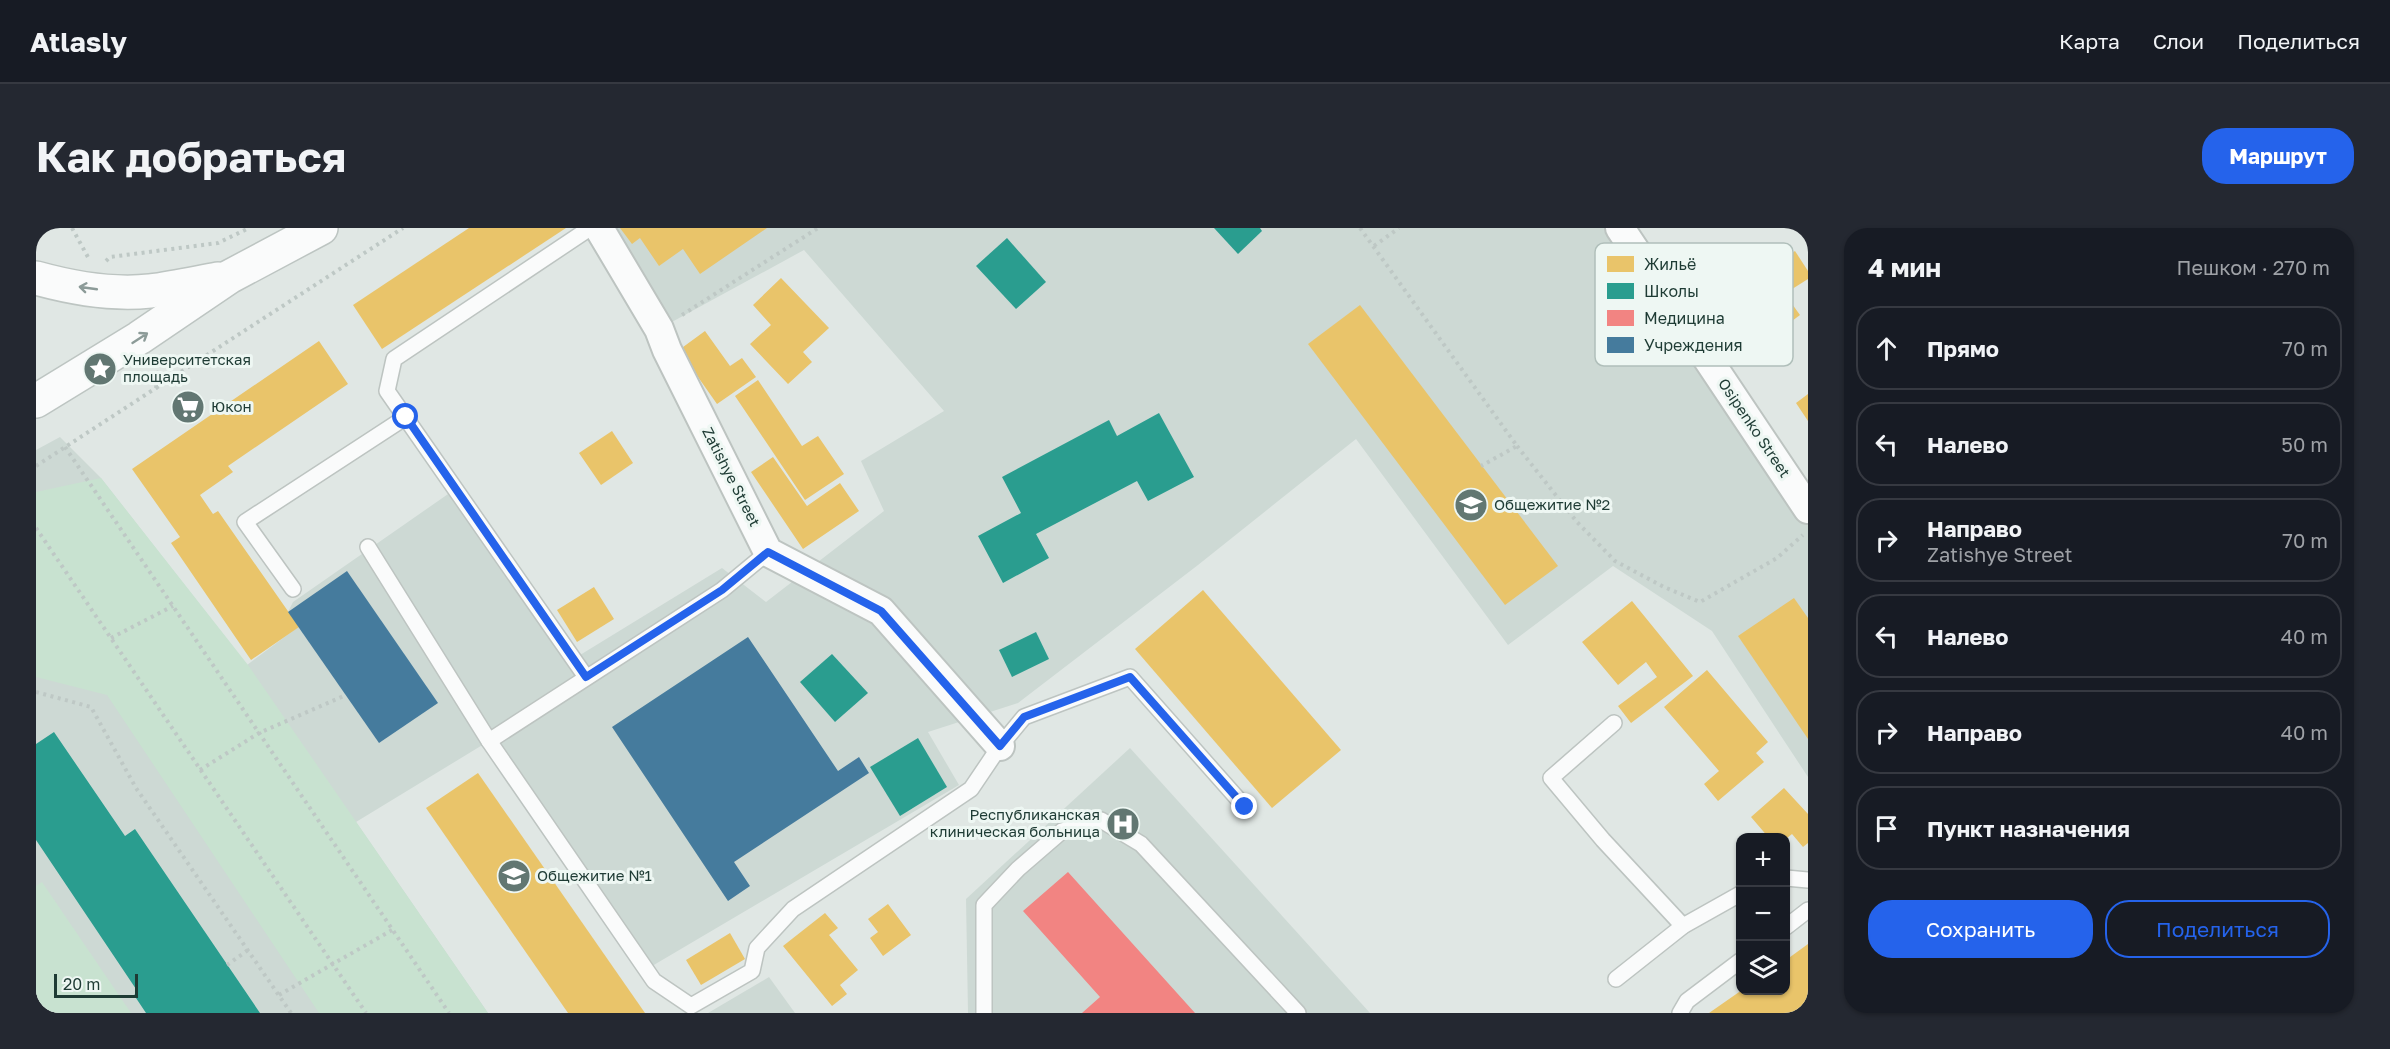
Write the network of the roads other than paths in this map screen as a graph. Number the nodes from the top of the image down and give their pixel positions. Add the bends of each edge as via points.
1 (321, 228) edge
2 (590, 228) edge
3 (599, 228) edge
4 (1620, 228) edge
5 (1630, 243) edge
6 (229, 277) junction
7 (36, 278) edge
8 (1712, 366) edge
9 (36, 401) edge
10 (406, 417) junction
11 (1808, 509) edge
12 (368, 547) dead end
13 (768, 552) junction
14 (293, 589) dead end
15 (586, 677) junction
16 (1614, 723) dead end
17 (489, 741) junction
18 (1000, 746) junction
19 (1245, 807) dead end
20 (1790, 878) edge
21 (1808, 880) edge
22 (1736, 896) edge
23 (1808, 910) edge
24 (1790, 923) edge
25 (1683, 926) junction
26 (1736, 964) edge
27 (1616, 979) dead end
28 (984, 1013) edge
29 (1298, 1013) edge
30 (1680, 1013) edge

1 - 6 street
2 - 10 lane via 394,359 387,391
3 - 13 street, Zatishye Street via 659,329
4 - 5 street, Osipenko Street
6 -> 7 street via 148,291 108,291
9 -> 6 street
8 - 11 street, Osipenko Street
10 - 14 lane via 245,522
10 - 15 lane
12 - 17 lane
13 - 15 lane via 722,590
13 - 18 street via 881,611
15 - 17 lane
16 - 25 lane via 1551,778
17 - 18 lane via 654,981 691,1006 752,971 757,948 793,909 971,789
18 - 19 lane via 1024,717 1130,677
20 - 21 lane
22 - 25 lane
23 - 24 lane
25 - 27 lane
26 - 30 lane via 1687,1001
28 - 29 lane via 984,906 1018,869 1062,831 1101,820 1141,844

